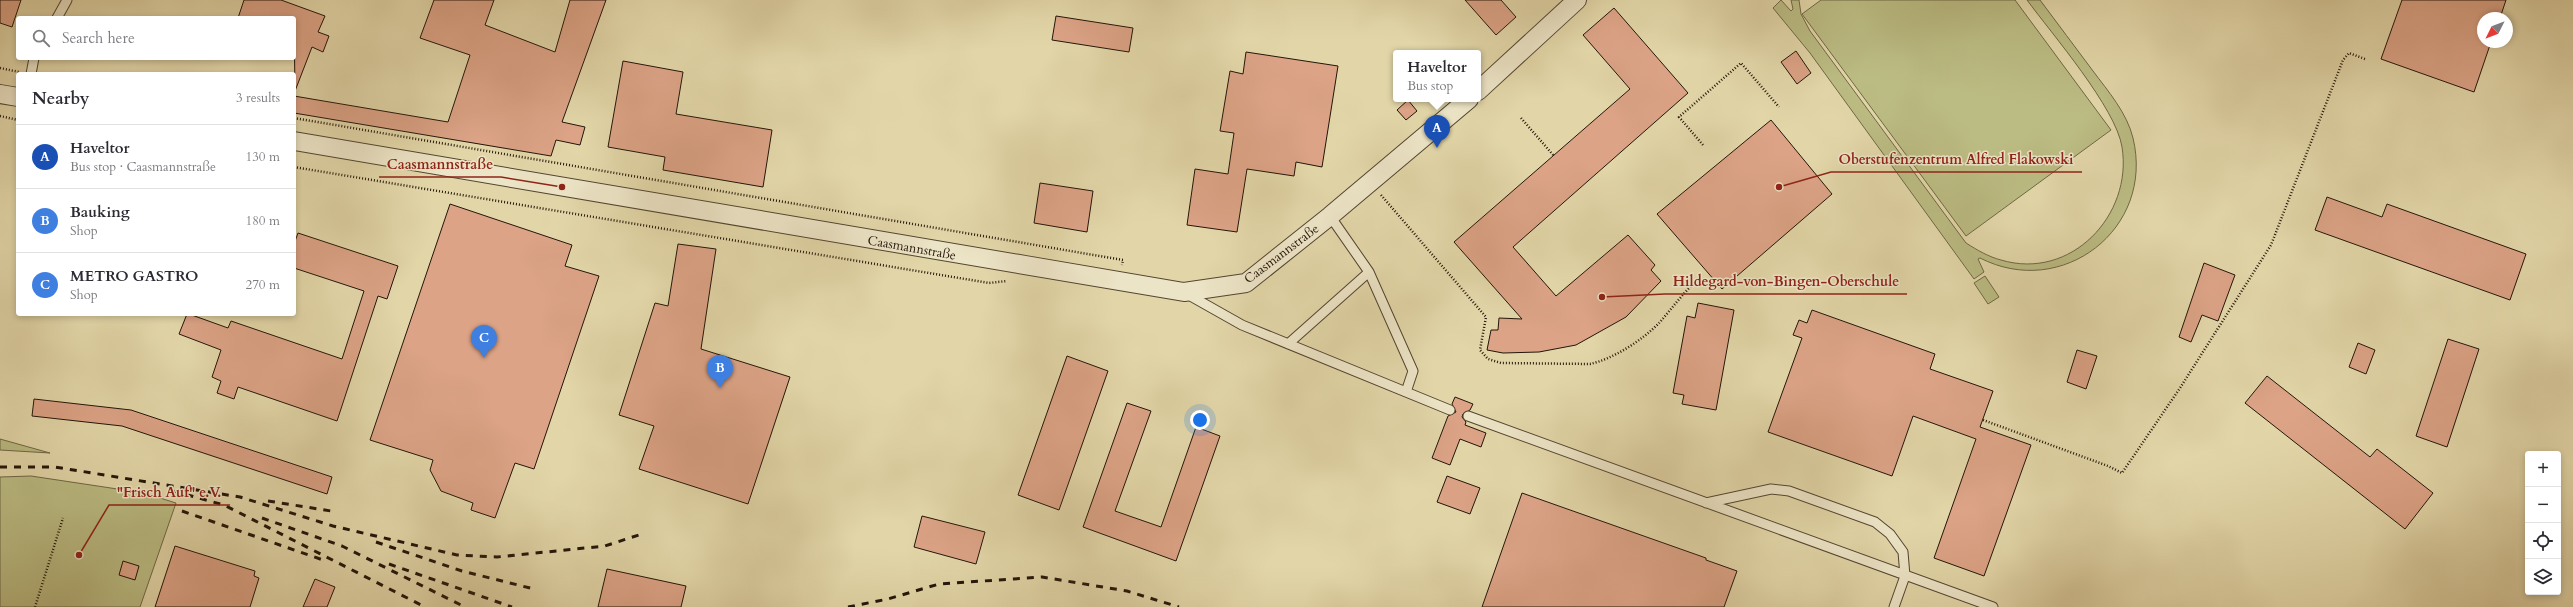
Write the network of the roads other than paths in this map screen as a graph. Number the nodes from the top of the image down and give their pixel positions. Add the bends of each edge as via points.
1 (67, 0) edge
2 (1577, 0) edge
3 (57, 16) edge
4 (34, 60) edge
5 (30, 72) edge
6 (1481, 88) edge
7 (0, 94) edge
8 (16, 97) edge
9 (1465, 102) edge
10 (296, 141) edge
11 (1330, 216) junction
12 (1369, 272) junction
13 (1184, 292) junction
14 (1288, 344) junction
15 (1406, 392) junction
16 (1450, 410) dead end
17 (1468, 416) dead end
18 (1706, 503) junction
19 (1905, 576) junction
20 (1894, 607) edge
21 (1993, 607) edge

1 - 3 lane
2 - 6 street
4 - 5 lane
7 - 8 street
9 - 11 street, Caasmannstraße
10 - 13 street, Caasmannstraße
11 - 12 lane
11 - 13 street, Caasmannstraße via 1246,283
12 - 14 lane
12 - 15 lane via 1413,371
13 - 14 lane via 1242,324
14 - 15 lane
15 - 16 lane
17 - 18 lane
18 - 19 lane
18 - 19 lane via 1771,490 1789,491 1875,522 1890,534 1903,552
19 - 20 lane
19 - 21 lane

